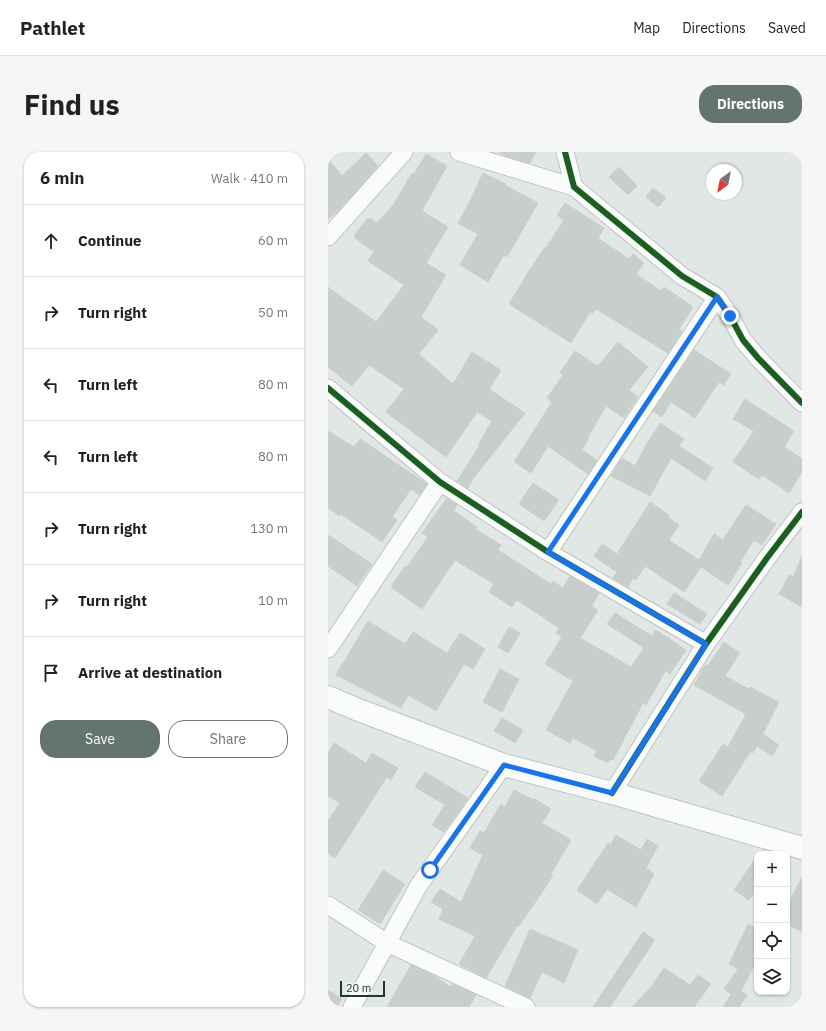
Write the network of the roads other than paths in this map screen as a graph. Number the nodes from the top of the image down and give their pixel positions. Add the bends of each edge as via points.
1 (404, 152) edge
2 (460, 152) edge
3 (565, 152) edge
4 (574, 187) junction
5 (328, 237) edge
6 (717, 297) junction
7 (328, 388) edge
8 (798, 399) edge
9 (440, 482) junction
10 (802, 512) edge
11 (548, 552) junction
12 (706, 644) junction
13 (328, 648) edge
14 (328, 697) edge
15 (504, 765) junction
16 (612, 793) junction
17 (802, 848) edge
18 (328, 905) edge
19 (387, 943) junction
20 (352, 1007) edge
21 (526, 1007) edge

1 - 5 street
2 - 4 street
3 - 4 street
4 - 6 street via 682,276
6 - 8 street via 743,340
6 - 11 street
7 - 9 street
9 - 11 street
9 - 13 street
10 - 12 street
11 - 12 street
12 - 16 street
14 - 15 main road via 356,710
15 - 16 main road
15 - 19 street via 419,885
16 - 17 main road
18 - 19 street
19 - 20 street
19 - 21 street

